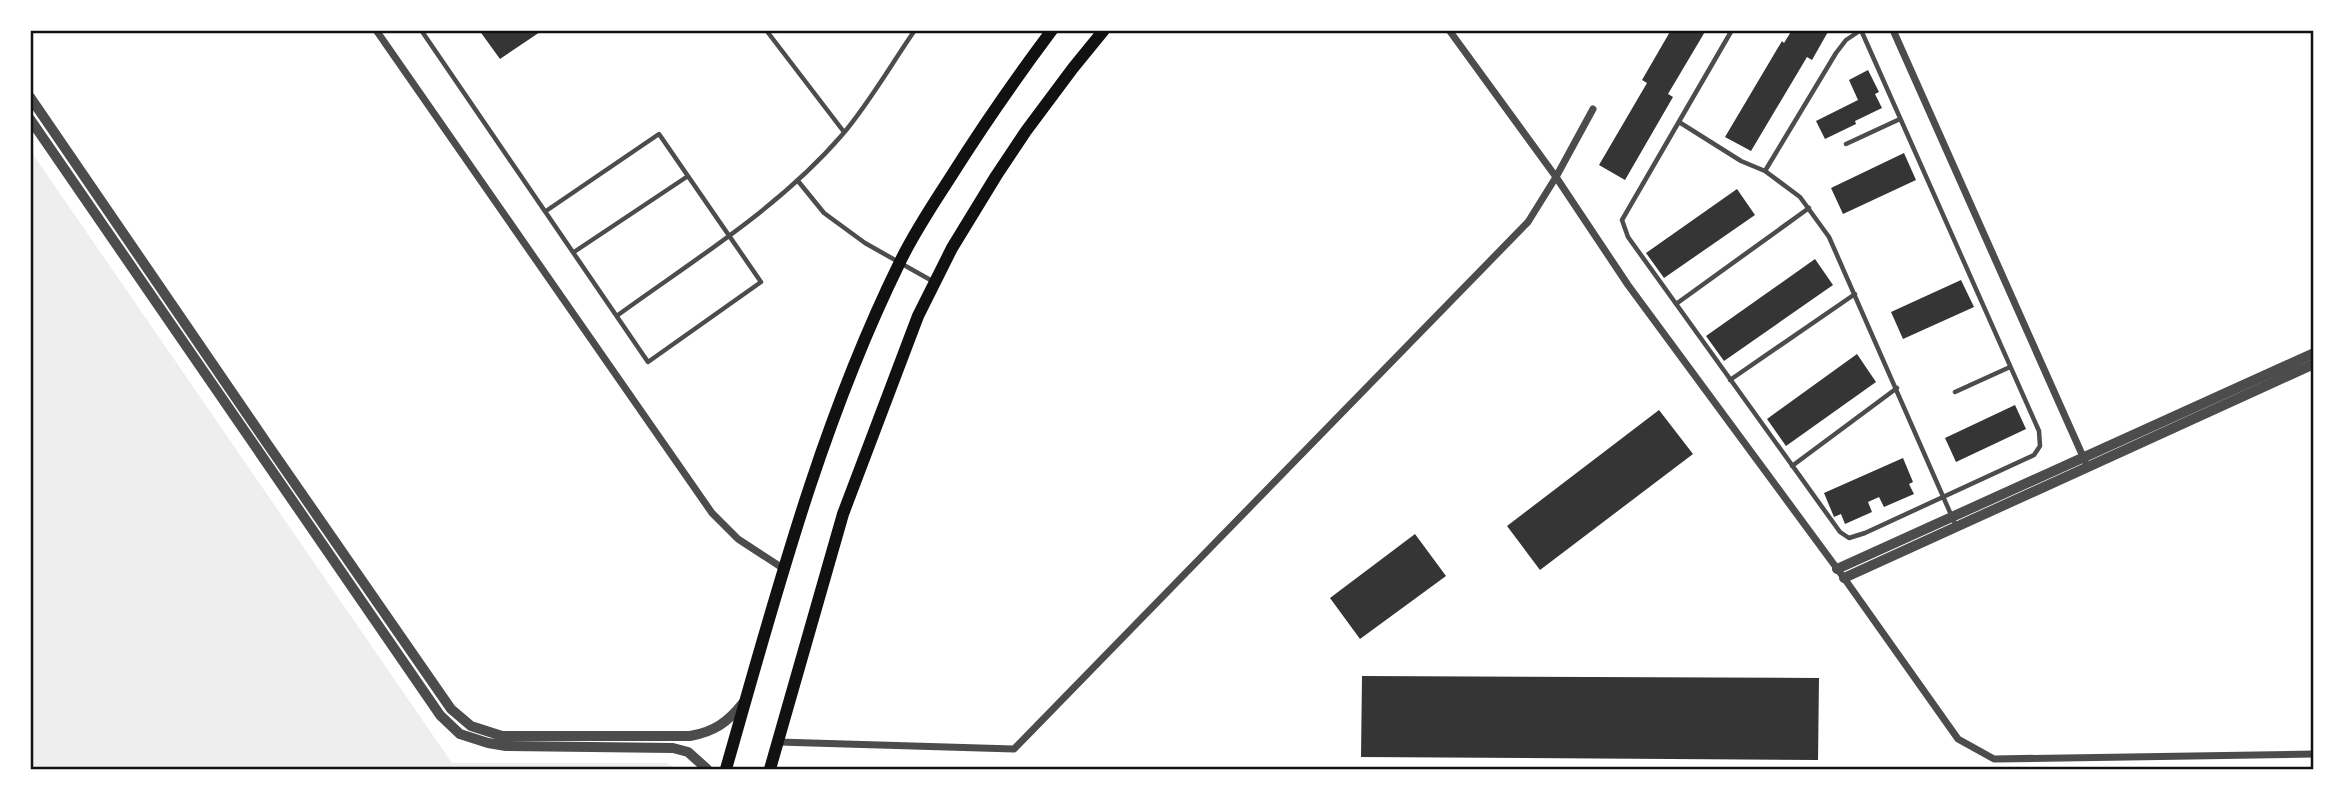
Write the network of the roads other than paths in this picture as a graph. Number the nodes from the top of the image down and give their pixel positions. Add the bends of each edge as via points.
1 (376, 30) edge
2 (421, 30) edge
3 (766, 30) edge
4 (915, 30) edge
5 (1052, 30) edge
6 (1104, 30) edge
7 (1449, 30) edge
8 (1732, 30) edge
9 (1861, 30) edge
10 (1893, 30) edge
11 (30, 97) edge
12 (1593, 109) dead end
13 (30, 119) edge
14 (1900, 119) junction
15 (1679, 122) junction
16 (844, 132) junction
17 (1846, 145) dead end
18 (1765, 171) junction
19 (688, 176) junction
20 (1556, 177) junction
21 (798, 181) junction
22 (1809, 208) junction
23 (546, 211) junction
24 (729, 235) junction
25 (574, 252) junction
26 (900, 262) junction
27 (934, 282) junction
28 (1855, 295) junction
29 (1676, 304) junction
30 (618, 315) junction
31 (2314, 353) edge
32 (2314, 364) edge
33 (2010, 367) junction
34 (1731, 380) junction
35 (1897, 388) junction
36 (1955, 392) dead end
37 (2085, 462) junction
38 (1792, 466) junction
39 (1944, 497) junction
40 (1954, 521) junction
41 (784, 569) junction
42 (1837, 569) junction
43 (1844, 578) junction
44 (746, 700) junction
45 (778, 742) junction
46 (2314, 754) edge
47 (707, 769) edge
48 (726, 769) edge
49 (769, 769) edge

1 - 41 street via 712,513 738,539
2 - 23 lane
3 - 16 lane
4 - 16 lane
5 - 26 main road via 997,104
6 - 27 main road via 1026,131
7 - 20 street
8 - 15 lane
9 - 14 lane
9 - 18 lane via 1836,53
10 - 37 street
11 - 44 street via 281,465 462,719 502,736 690,736 718,728
12 - 20 street
13 - 47 street via 449,724 472,739 506,746 673,748 688,752
14 - 17 lane
14 - 33 lane
15 - 18 lane
15 - 29 lane via 1622,220 1628,237
16 - 21 lane
18 - 22 lane
19 - 23 lane via 659,134
19 - 24 lane
19 - 25 lane
20 - 42 street via 1628,285
20 - 45 street via 1528,222 1014,749
21 - 24 lane
21 - 26 lane via 824,213
22 - 28 lane via 1829,237
22 - 29 lane
23 - 25 lane
24 - 30 lane
24 - 30 lane via 761,282 648,362
25 - 30 lane
26 - 27 lane
26 - 41 main road via 841,398
27 - 45 main road via 843,514
28 - 34 lane
28 - 35 lane
29 - 34 lane
31 - 37 street
32 - 37 street
33 - 36 lane
33 - 39 lane via 2039,431 2040,446 2034,455
34 - 38 lane
35 - 38 lane
35 - 39 lane
37 - 40 street
38 - 39 lane via 1849,538
39 - 40 lane
40 - 42 street
40 - 43 street
41 - 44 main road
42 - 43 street
43 - 46 street via 1958,739 1994,759
44 - 48 main road
45 - 49 main road

